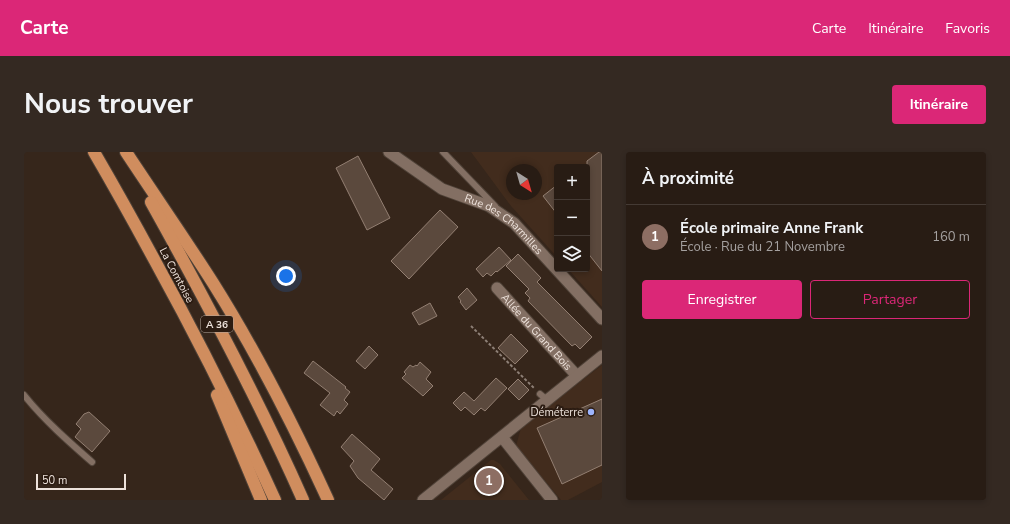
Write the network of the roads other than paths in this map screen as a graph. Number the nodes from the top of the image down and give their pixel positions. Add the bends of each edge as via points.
1 (94, 152) edge
2 (122, 152) edge
3 (126, 152) edge
4 (389, 152) edge
5 (443, 152) edge
6 (506, 218) junction
7 (497, 288) dead end
8 (176, 300) junction
9 (602, 319) edge
10 (602, 356) edge
11 (578, 376) junction
12 (24, 396) edge
13 (502, 438) junction
14 (92, 462) dead end
15 (261, 500) edge
16 (276, 500) edge
17 (303, 500) edge
18 (328, 500) edge
19 (423, 500) edge
20 (552, 500) edge

1 - 8 highway, La Comtoise / A 36
2 - 17 highway, La Comtoise / A 36 via 218,326
3 - 18 highway via 214,284 271,383
4 - 6 street, Rue des Charmilles via 442,189 489,206
5 - 6 lane
6 - 9 street, Rue des Charmilles via 514,223
7 - 11 street, Allée du Grand Bois
8 - 15 highway
8 - 16 highway, La Comtoise / A 36
10 - 11 street
11 - 13 street via 544,397
12 - 14 lane
13 - 19 street
13 - 20 street

